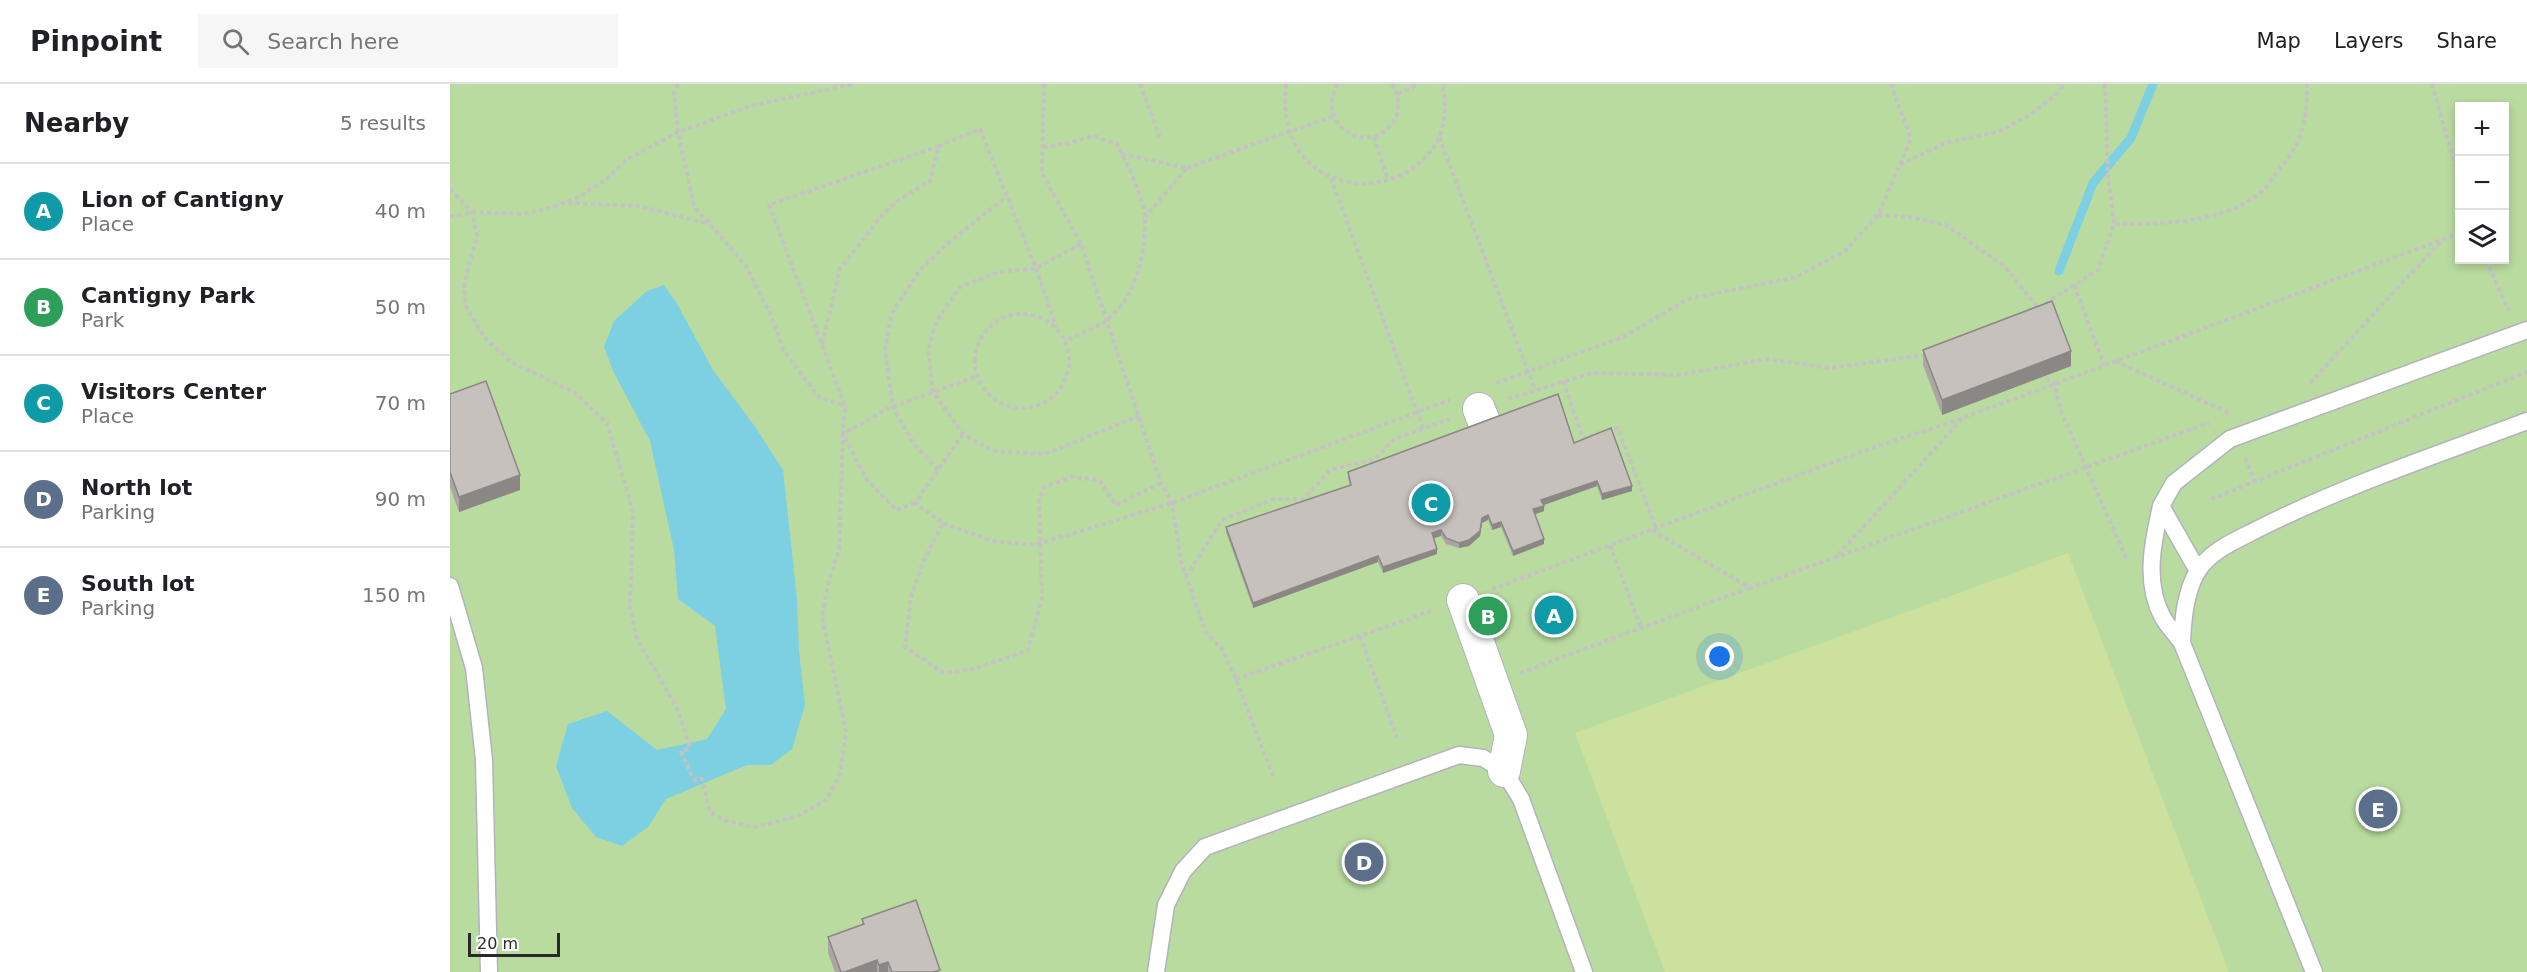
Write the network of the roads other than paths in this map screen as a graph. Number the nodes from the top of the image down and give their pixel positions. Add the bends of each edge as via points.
1 (2527, 330) edge
2 (2527, 421) edge
3 (2161, 506) junction
4 (2198, 571) junction
5 (450, 586) edge
6 (1462, 600) road end
7 (2182, 643) junction
8 (1504, 771) junction
9 (489, 972) edge
10 (1156, 972) edge
11 (1584, 972) edge
12 (2314, 972) edge

1 - 3 lane via 2230,439 2174,483
2 - 4 lane via 2313,501 2225,546
3 - 4 lane
3 - 7 lane via 2151,556 2153,587 2162,616
4 - 7 lane via 2183,611
5 - 9 lane via 474,668 484,760
6 - 8 street via 1511,735
7 - 12 lane
8 - 10 lane via 1484,758 1459,755 1205,848 1183,871 1166,904
8 - 11 lane via 1521,799

